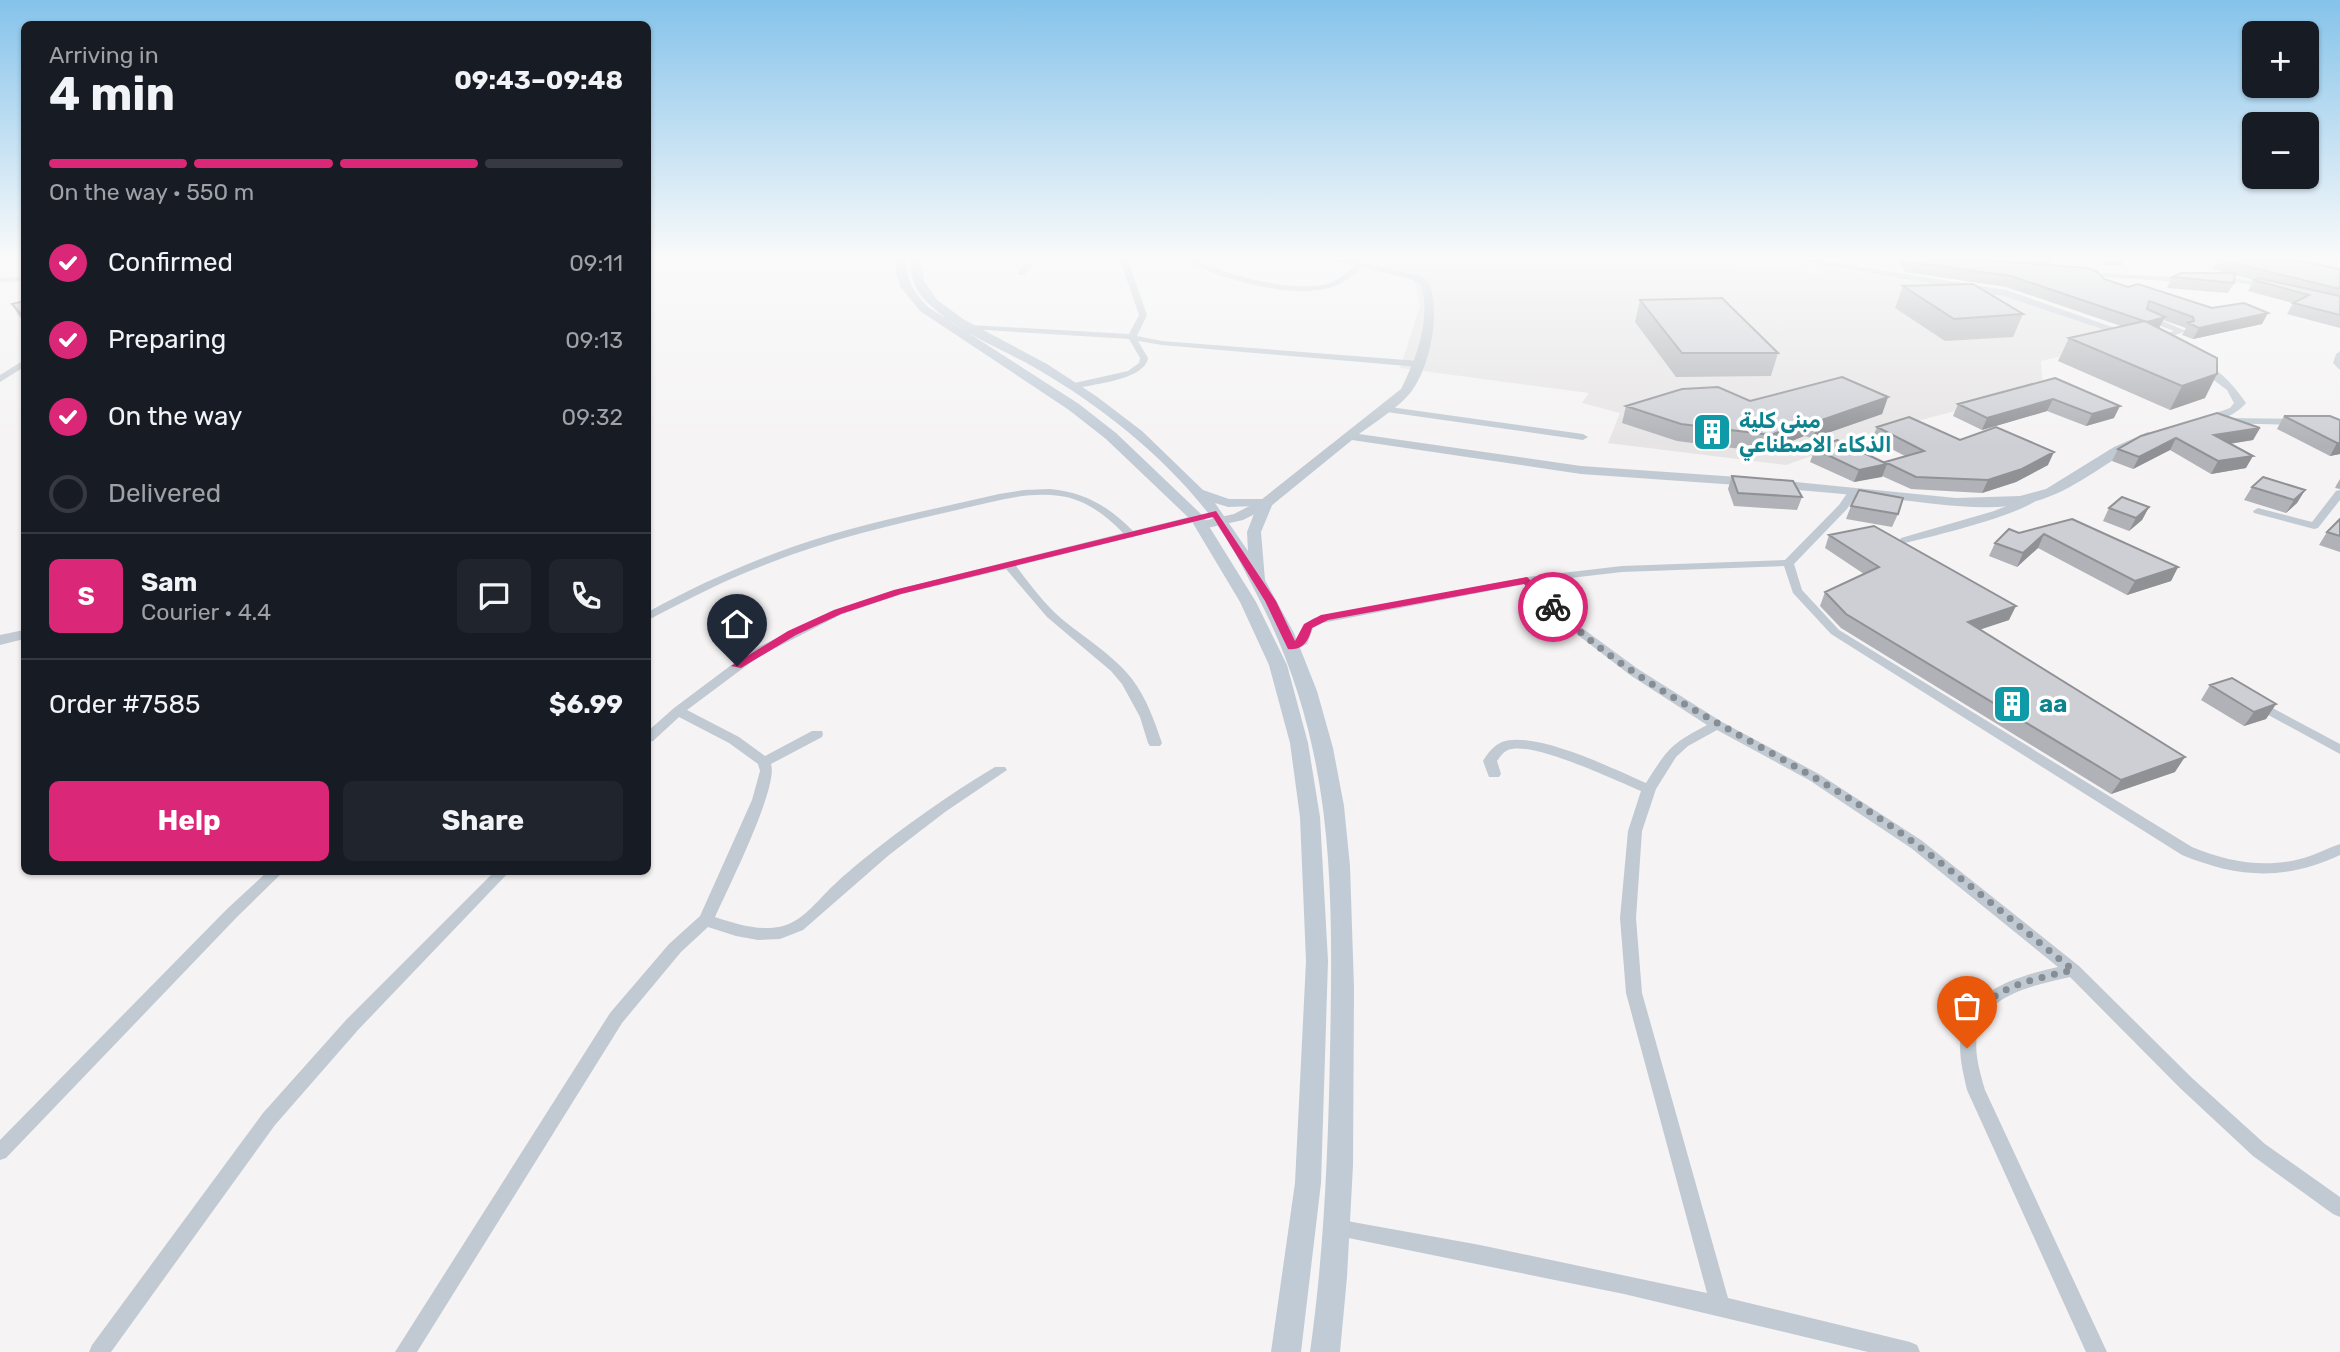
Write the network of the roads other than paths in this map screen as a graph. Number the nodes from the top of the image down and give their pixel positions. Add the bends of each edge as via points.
1 (941, 320) edge
2 (960, 320) edge
3 (1140, 320) edge
4 (1427, 320) edge
5 (2087, 320) edge
6 (2155, 320) edge
7 (970, 327) junction
8 (1132, 337) junction
9 (2147, 340) junction
10 (2167, 348) edge
11 (2340, 354) edge
12 (2186, 356) edge
13 (1419, 363) junction
14 (21, 365) edge
15 (2340, 368) edge
16 (0, 379) edge
17 (1073, 386) junction
18 (1383, 409) junction
19 (2208, 420) junction
20 (2312, 422) edge
21 (2186, 425) edge
22 (2157, 433) edge
23 (1352, 437) junction
24 (1583, 437) dead end
25 (1195, 491) junction
26 (1854, 491) junction
27 (2340, 493) edge
28 (2036, 497) junction
29 (1267, 500) junction
30 (2258, 511) dead end
31 (1209, 520) junction
32 (1129, 533) junction
33 (1905, 540) edge
34 (1788, 563) junction
35 (1009, 565) junction
36 (1527, 580) junction
37 (1260, 584) junction
38 (651, 614) edge
39 (21, 636) edge
40 (0, 640) edge
41 (1292, 647) junction
42 (2264, 708) edge
43 (678, 711) junction
44 (1717, 725) junction
45 (817, 734) dead end
46 (651, 735) edge
47 (1155, 743) dead end
48 (2340, 750) edge
49 (764, 762) junction
50 (1000, 770) dead end
51 (1494, 774) dead end
52 (1649, 789) junction
53 (2340, 849) edge
54 (273, 875) edge
55 (499, 875) edge
56 (706, 920) junction
57 (2073, 970) junction
58 (0, 1152) edge
59 (2340, 1208) edge
60 (1336, 1228) junction
61 (1720, 1305) junction
62 (99, 1352) edge
63 (405, 1352) edge
64 (1286, 1352) edge
65 (1325, 1352) edge
66 (1910, 1352) edge
67 (2097, 1352) edge

1 - 31 main road via 1074,407
2 - 7 main road
3 - 8 street
4 - 13 street
5 - 9 street
6 - 9 street via 2182,331
7 - 8 street
7 - 17 main road
8 - 13 street
8 - 17 street via 1144,358 1140,369
9 - 10 street
11 - 15 street
12 - 19 street via 2238,396 2240,403 2234,410
13 - 18 street via 1406,391
14 - 16 street
17 - 25 main road via 1143,438
18 - 23 street
18 - 24 street
19 - 20 street
19 - 21 street
22 - 28 street via 2113,451
23 - 26 street via 1581,470
23 - 29 street
25 - 29 main road via 1228,503
25 - 31 main road
26 - 28 street via 1976,502
26 - 34 street
27 - 30 street via 2314,526
28 - 33 street via 2019,508
29 - 31 street
29 - 37 main road via 1254,532
31 - 32 street
31 - 37 main road
31 - 64 main road via 1278,665 1299,743 1310,817 1317,961 1308,1183
32 - 35 street
32 - 38 street via 1117,520 1073,495 1015,495 830,536 709,584
34 - 36 street via 1622,569
34 - 53 street via 1802,597 1835,632 2187,851 2224,864 2276,871 2314,863
35 - 43 street via 838,612 754,654
35 - 47 street via 1049,613 1125,675 1145,708
36 - 41 street via 1325,618 1308,626 1303,640
36 - 44 street via 1597,644
37 - 41 main road
39 - 40 street
41 - 60 main road via 1322,732 1337,810 1344,913
42 - 48 street
43 - 46 street
43 - 49 street via 734,740
44 - 52 street via 1671,754
44 - 57 street via 1814,777 1906,837
45 - 49 street
49 - 56 street via 764,788
50 - 56 street via 960,793 909,832 794,928 760,933
51 - 52 street via 1490,761 1494,753 1511,744 1556,754
52 - 61 street via 1635,831 1630,872 1628,918 1634,993
54 - 58 street
55 - 62 street via 352,1025 268,1119
56 - 63 street via 615,1018
57 - 59 street via 2226,1121
57 - 67 street via 2020,984 1980,1007 1970,1022 1967,1048 1976,1090
60 - 61 street via 1457,1248
60 - 65 main road
61 - 66 street

